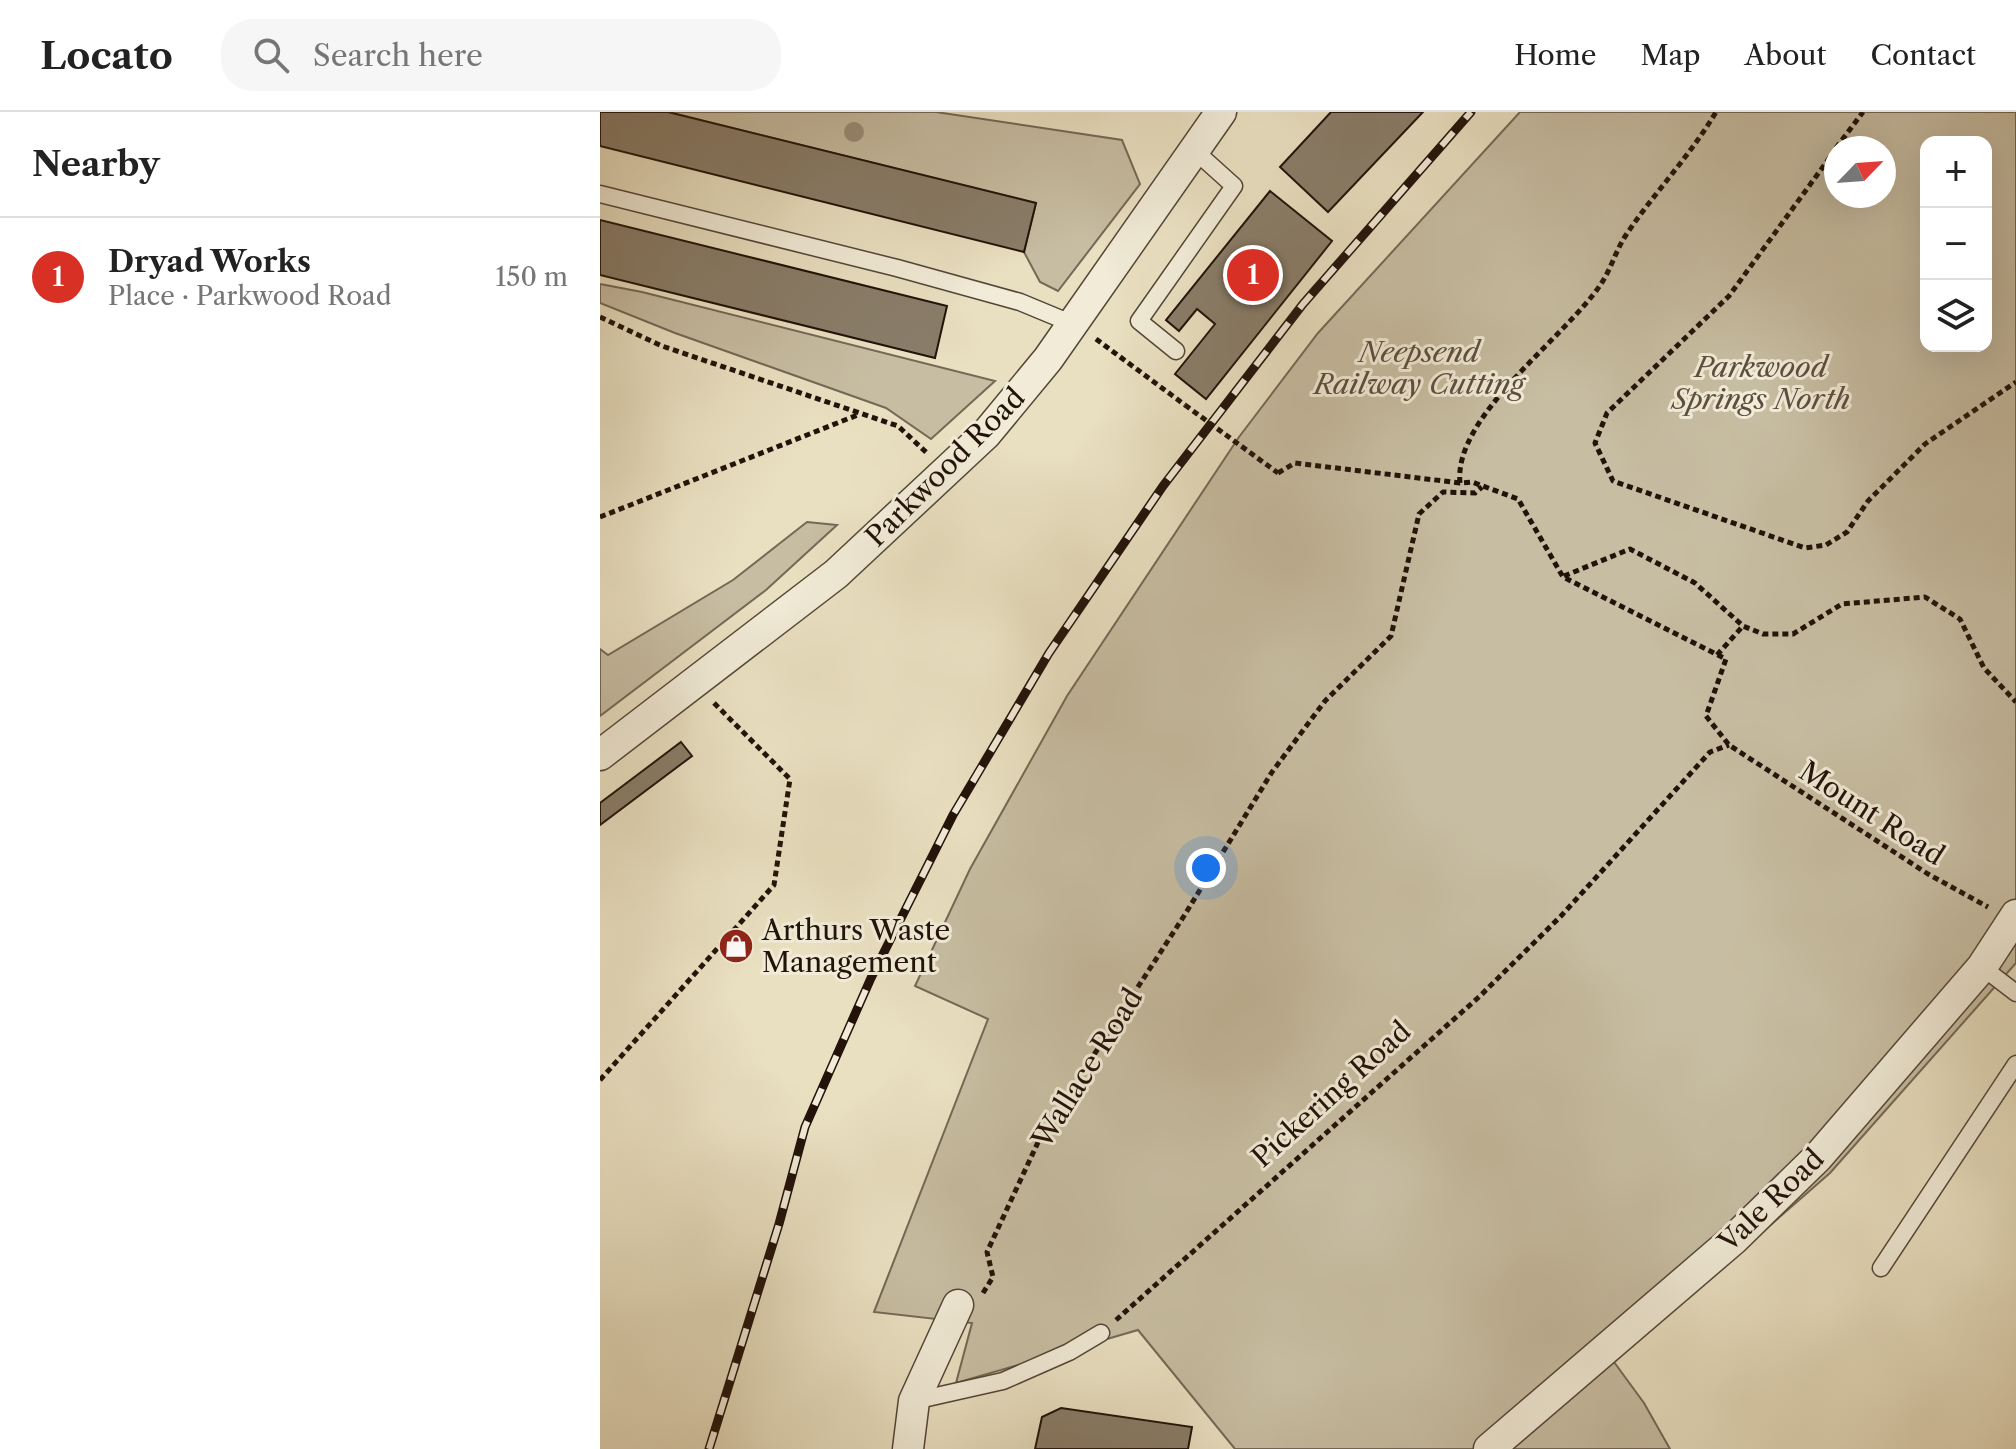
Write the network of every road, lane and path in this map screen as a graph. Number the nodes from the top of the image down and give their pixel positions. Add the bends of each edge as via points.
1 (1219, 112) edge
2 (1716, 112) edge
3 (1863, 112) edge
4 (1845, 136) edge
5 (1194, 150) junction
6 (1824, 165) edge
7 (600, 194) edge
8 (600, 317) edge
9 (1080, 336) junction
10 (1176, 351) dead end
11 (2016, 382) edge
12 (861, 414) junction
13 (946, 471) junction
14 (1460, 483) junction
15 (1482, 487) junction
16 (600, 517) edge
17 (1563, 577) junction
18 (1743, 626) junction
19 (1717, 655) junction
20 (696, 684) junction
21 (2016, 702) edge
22 (1729, 745) junction
23 (600, 755) edge
24 (2008, 916) edge
25 (1982, 967) junction
26 (2016, 993) edge
27 (2016, 1064) edge
28 (600, 1080) edge
29 (1881, 1268) dead end
30 (958, 1305) joint
31 (1101, 1333) joint
32 (914, 1401) junction
33 (908, 1449) edge
34 (1489, 1449) edge

1 - 5 street, Parkwood Road
2 - 14 path via 1624,238 1602,284 1473,430 1460,463
3 - 4 path
5 - 9 street, Parkwood Road
5 - 10 lane via 1234,186 1139,321
6 - 11 path via 1729,296 1607,413 1595,443 1613,481 1805,548 1826,545 1847,532 1868,501 1925,444
7 - 9 lane via 1020,302
8 - 12 path via 662,346
9 - 13 street, Parkwood Road via 1048,359 986,434
9 - 14 path, bridge via 1096,338 1278,473 1295,463
12 - 13 path via 898,426
12 - 16 path
13 - 20 street, Parkwood Road via 836,574
14 - 15 path
15 - 17 path via 1518,499
15 - 30 path, Wallace Road via 1475,493 1443,492 1419,514 1391,636 1325,701 1272,772 1040,1138 987,1252 993,1277 979,1299
17 - 18 path via 1630,549 1695,583
17 - 19 path
18 - 19 path
18 - 21 path via 1763,634 1793,634 1842,604 1925,597 1960,619 1984,668
19 - 22 path via 1726,659 1706,716
20 - 23 street, Parkwood Road
20 - 28 path via 790,779 774,885
22 - 24 path, Mount Road via 1928,874
22 - 31 path, Pickering Road via 1710,752 1561,916 1480,996
24 - 25 street, Vale Road
25 - 26 lane
25 - 34 street, Vale Road via 1818,1157 1734,1239
27 - 29 lane
30 - 32 street
31 - 32 lane via 1003,1381
32 - 33 street

